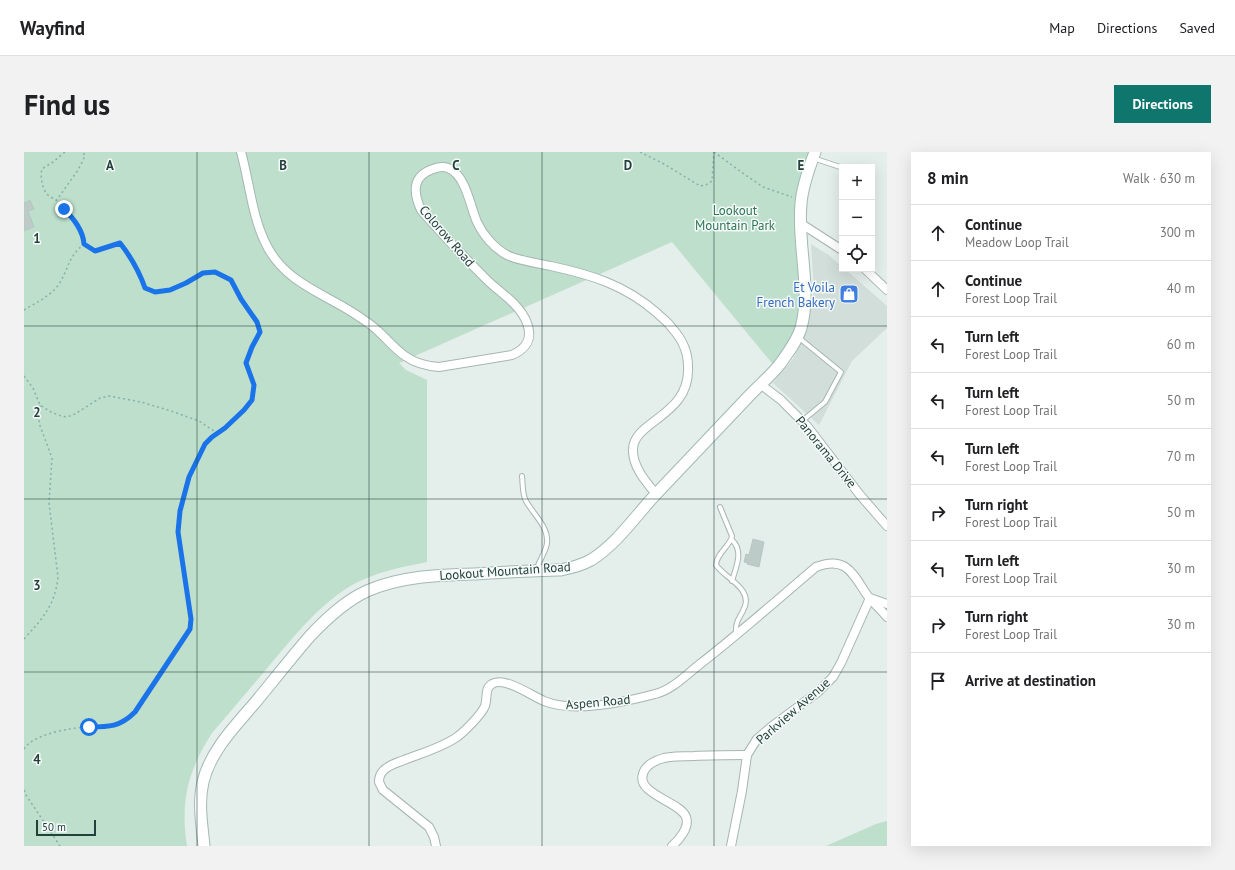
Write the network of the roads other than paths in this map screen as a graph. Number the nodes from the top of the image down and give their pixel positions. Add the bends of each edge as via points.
1 (241, 152) edge
2 (813, 155) edge
3 (839, 167) edge
4 (800, 222) junction
5 (839, 248) edge
6 (868, 272) edge
7 (887, 290) edge
8 (797, 336) junction
9 (760, 384) junction
10 (802, 421) junction
11 (522, 476) dead end
12 (656, 494) junction
13 (720, 507) dead end
14 (887, 526) edge
15 (732, 540) junction
16 (537, 571) junction
17 (732, 581) junction
18 (870, 598) junction
19 (887, 604) edge
20 (887, 617) edge
21 (736, 636) junction
22 (747, 755) junction
23 (204, 846) edge
24 (436, 846) edge
25 (672, 846) edge
26 (731, 846) edge

1 - 12 street, Colorow Road via 258,223 278,264 299,282 360,317 405,356 422,364 439,367 512,355 526,346 529,337 527,323 519,309 488,281 421,210 415,189 418,178 440,166 456,173 483,233 494,246 508,255 611,283 653,310 672,327 682,341 688,358 689,373 680,398 670,410 635,439 635,462 645,481
2 - 3 lane
2 - 4 street, Lookout Mountain Road via 801,204
4 - 5 street
4 - 8 street, Lookout Mountain Road via 805,295 804,313
6 - 7 street
8 - 9 street, Lookout Mountain Road via 779,366
8 - 10 lane via 841,372 825,402
9 - 10 street, Panorama Drive
9 - 12 street, Lookout Mountain Road
10 - 14 street, Panorama Drive
11 - 16 lane via 523,494 548,538
12 - 16 street, Lookout Mountain Road via 620,535 592,560 560,570
13 - 15 lane
15 - 17 lane via 737,546 739,556
15 - 17 lane via 726,544 716,565
16 - 23 street, Lookout Mountain Road via 414,578 367,591 323,621 233,729 207,768 200,800
17 - 21 lane via 742,589 746,603 736,624
18 - 19 street
18 - 20 street, Aspen Road
18 - 21 street, Aspen Road via 858,578 849,569 827,563 816,567
18 - 22 street, Parkview Avenue via 833,677 818,692 757,739
21 - 24 street, Aspen Road via 670,688 657,694 614,702 562,706 545,702 506,682 492,683 488,688 485,705 478,716 457,737 390,766 379,778 378,782 383,790 429,827
22 - 25 street via 664,758 654,761 647,767 643,773 644,784 686,816 683,831
22 - 26 street, Parkview Avenue

